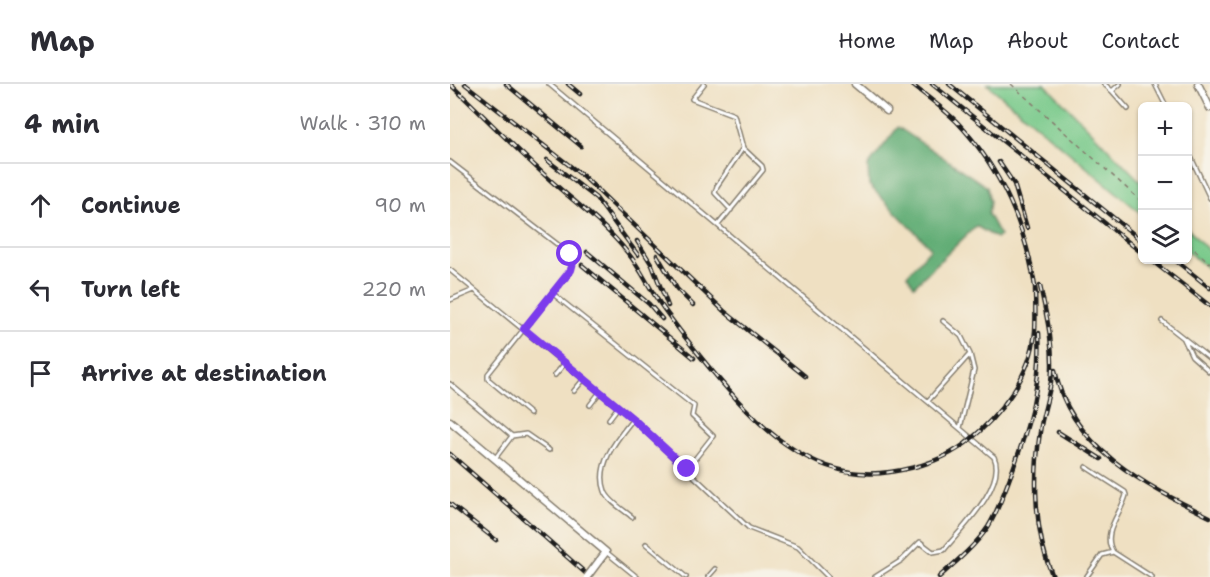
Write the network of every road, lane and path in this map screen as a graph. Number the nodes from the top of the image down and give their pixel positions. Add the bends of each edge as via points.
1 (549, 84) edge
2 (704, 84) edge
3 (855, 84) edge
4 (1011, 84) edge
5 (1104, 84) edge
6 (1120, 84) edge
7 (1155, 84) edge
8 (1198, 84) edge
9 (1112, 91) junction
10 (1164, 102) edge
11 (1210, 108) edge
12 (1128, 109) dead end
13 (887, 111) dead end
14 (742, 148) junction
15 (1190, 156) edge
16 (450, 162) edge
17 (1138, 198) edge
18 (1210, 198) edge
19 (731, 210) junction
20 (718, 225) junction
21 (1192, 247) edge
22 (1210, 263) edge
23 (450, 270) edge
24 (474, 290) junction
25 (552, 293) junction
26 (450, 300) edge
27 (943, 321) dead end
28 (1162, 321) dead end
29 (524, 329) junction
30 (1183, 338) junction
31 (970, 354) junction
32 (1210, 359) edge
33 (565, 363) junction
34 (1210, 372) edge
35 (555, 375) dead end
36 (584, 379) junction
37 (450, 384) edge
38 (574, 391) dead end
39 (600, 392) junction
40 (928, 401) junction
41 (590, 405) dead end
42 (618, 407) junction
43 (530, 414) dead end
44 (609, 419) dead end
45 (633, 419) junction
46 (450, 421) edge
47 (960, 428) junction
48 (512, 436) junction
49 (549, 450) dead end
50 (495, 459) junction
51 (1086, 467) dead end
52 (687, 469) junction
53 (632, 517) dead end
54 (646, 544) dead end
55 (606, 552) junction
56 (1113, 552) junction
57 (715, 569) dead end
58 (1088, 576) edge
59 (586, 577) edge
60 (637, 577) edge
61 (686, 577) edge
62 (708, 577) edge
63 (828, 577) edge
64 (875, 577) edge
65 (1152, 577) edge

1 - 20 lane
2 - 14 lane via 692,99 734,114
3 - 13 street
4 - 17 path
5 - 9 lane
6 - 9 lane
7 - 10 lane
8 - 11 street
9 - 12 lane
14 - 19 lane via 715,193
14 - 19 lane via 763,170
15 - 18 lane
16 - 25 lane via 570,254 571,270
19 - 20 lane
20 - 40 lane
21 - 22 path
23 - 24 lane
24 - 26 lane
24 - 29 lane
25 - 29 lane
25 - 52 lane via 694,406 692,416 713,436
27 - 31 lane via 961,336
28 - 30 lane
29 - 33 lane
29 - 43 lane via 487,376
30 - 32 lane
30 - 34 lane via 1192,356
31 - 40 lane
31 - 47 lane via 974,370
33 - 35 lane
33 - 36 lane
36 - 38 lane
36 - 39 lane
37 - 48 lane
39 - 41 lane
39 - 42 lane
40 - 47 lane
42 - 44 lane
42 - 45 lane
45 - 52 lane
45 - 53 lane via 607,454 604,484 608,496
46 - 50 street
47 - 64 lane via 994,457 997,468 992,489 944,550 933,552 920,542 902,560
48 - 49 lane via 526,434
48 - 50 lane
50 - 55 street
51 - 56 lane via 1126,495 1111,527
52 - 63 lane via 748,528 798,547
54 - 61 lane
55 - 59 street, bridge
55 - 60 lane
56 - 58 lane via 1102,555
56 - 65 lane
57 - 62 lane

